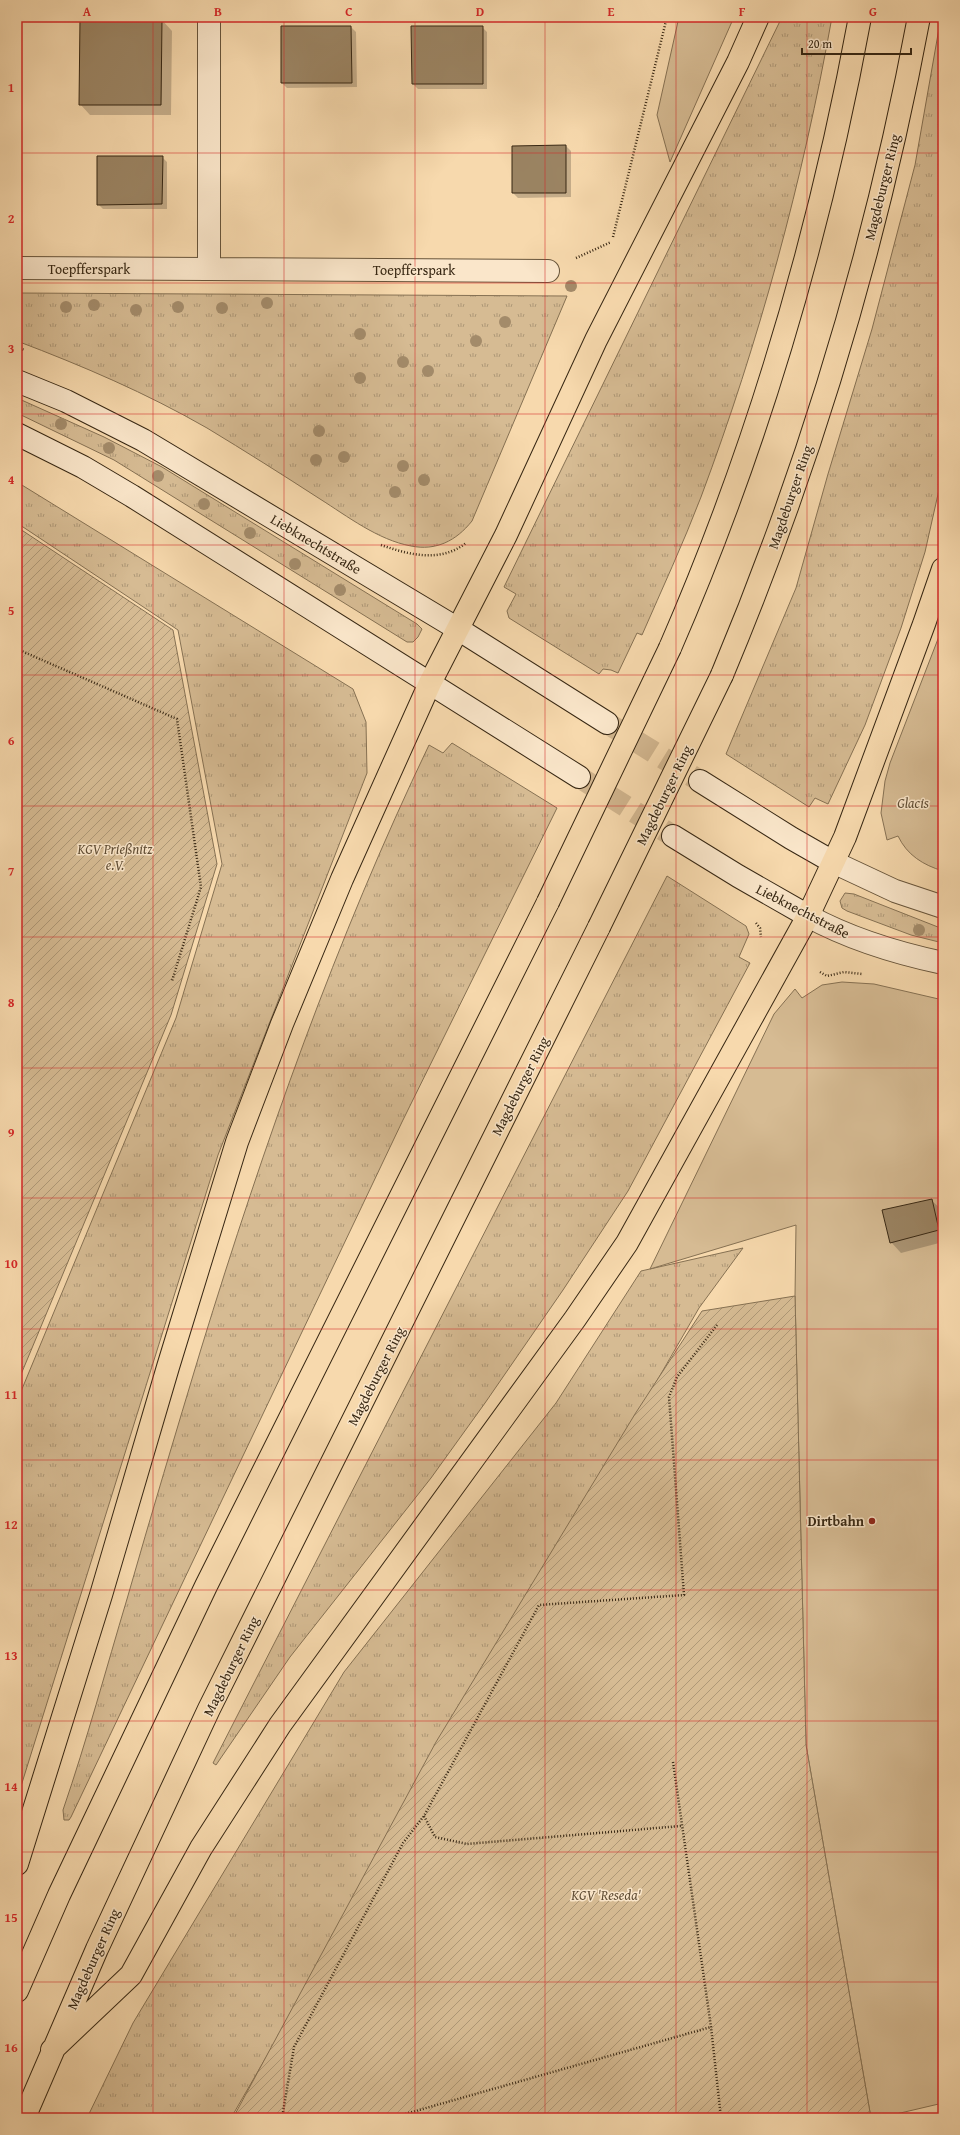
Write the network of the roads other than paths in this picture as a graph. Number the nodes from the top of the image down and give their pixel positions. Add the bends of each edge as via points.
1 (209, 17) edge
2 (758, 17) edge
3 (860, 17) edge
4 (919, 17) edge
5 (17, 268) edge
6 (209, 269) junction
7 (548, 271) road end
8 (17, 381) edge
9 (17, 434) edge
10 (943, 569) edge
11 (458, 629) junction
12 (430, 683) junction
13 (607, 723) tunnel mouth
14 (579, 777) tunnel mouth
15 (700, 781) tunnel mouth
16 (673, 836) tunnel mouth
17 (833, 862) junction
18 (943, 907) edge
19 (808, 916) junction
20 (943, 963) edge
21 (17, 1864) edge
22 (17, 1991) edge
23 (52, 2050) junction
24 (24, 2118) edge

1 - 6 main road
2 - 11 highway via 738,62 596,340 506,535
3 - 22 highway, bridge via 821,203 779,356 718,533 670,648 548,902 206,1586 59,1895
4 - 23 highway, Magdeburger Ring, bridge via 891,149 852,306 796,482 722,674 599,927 209,1709
5 - 6 main road, Toepfferspark
6 - 7 main road, Toepfferspark
8 - 11 main road, Liebknechtstraße via 73,404 143,440
9 - 12 main road via 83,467 132,496
10 - 17 highway via 858,804
11 - 12 highway
11 - 13 main road, Liebknechtstraße
12 - 14 main road
12 - 21 highway via 342,879 237,1142
15 - 17 main road
16 - 19 main road, Liebknechtstraße
17 - 18 main road via 895,891
17 - 19 highway
19 - 20 main road, Liebknechtstraße via 866,942
19 - 23 highway via 627,1243 575,1319 280,1725 201,1848 131,1975
23 - 24 highway, Magdeburger Ring

